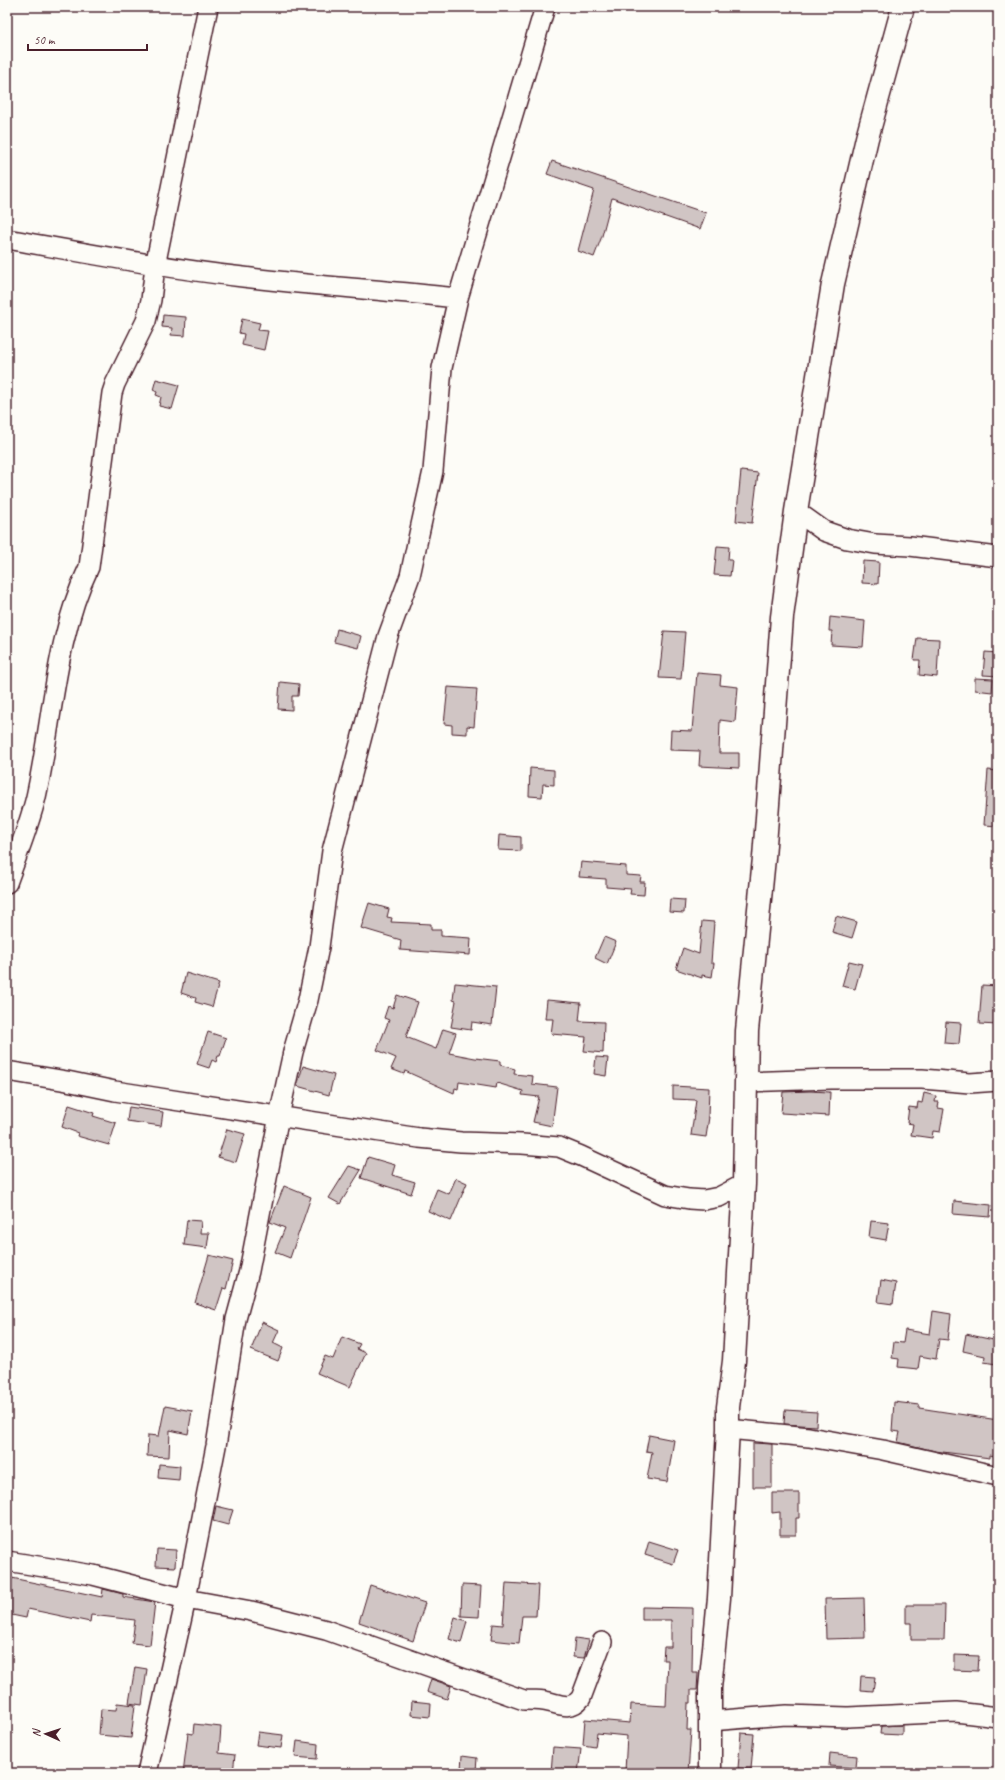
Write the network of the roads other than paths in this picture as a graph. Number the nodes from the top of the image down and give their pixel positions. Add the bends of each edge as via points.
1 (208, 7) edge
2 (545, 7) edge
3 (903, 7) edge
4 (7, 239) edge
5 (155, 266) junction
6 (458, 298) junction
7 (796, 511) junction
8 (998, 557) edge
9 (7, 883) edge
10 (7, 1071) edge
11 (998, 1081) edge
12 (746, 1082) junction
13 (970, 1083) junction
14 (998, 1094) edge
15 (279, 1116) junction
16 (744, 1184) junction
17 (728, 1429) junction
18 (998, 1476) edge
19 (7, 1562) edge
20 (186, 1599) junction
21 (602, 1642) dead end
22 (998, 1718) edge
23 (710, 1721) junction
24 (147, 1773) edge
25 (710, 1773) edge

1 - 5 street
2 - 6 street
3 - 7 street via 867,138 833,284
4 - 5 street
5 - 6 street via 314,285
5 - 9 street via 146,321 112,393 89,567 80,585 59,661 36,798
6 - 15 street via 442,368 433,472 410,576 388,636 332,851 317,955
7 - 8 street via 824,531 847,539
7 - 12 street via 782,617 747,1031
10 - 15 street via 115,1091
11 - 13 street
12 - 13 street via 922,1079
12 - 16 street
13 - 14 street
15 - 16 street via 419,1138 559,1147 665,1195 689,1199 719,1197
15 - 20 street via 249,1271 236,1319 216,1446
16 - 17 street
17 - 18 street via 809,1437
17 - 23 street via 719,1598 710,1688
19 - 20 street via 93,1575
20 - 21 street via 251,1611 326,1630 524,1700 566,1706 576,1703 581,1698
20 - 24 street
22 - 23 street via 956,1712 848,1717 786,1715
23 - 25 street

